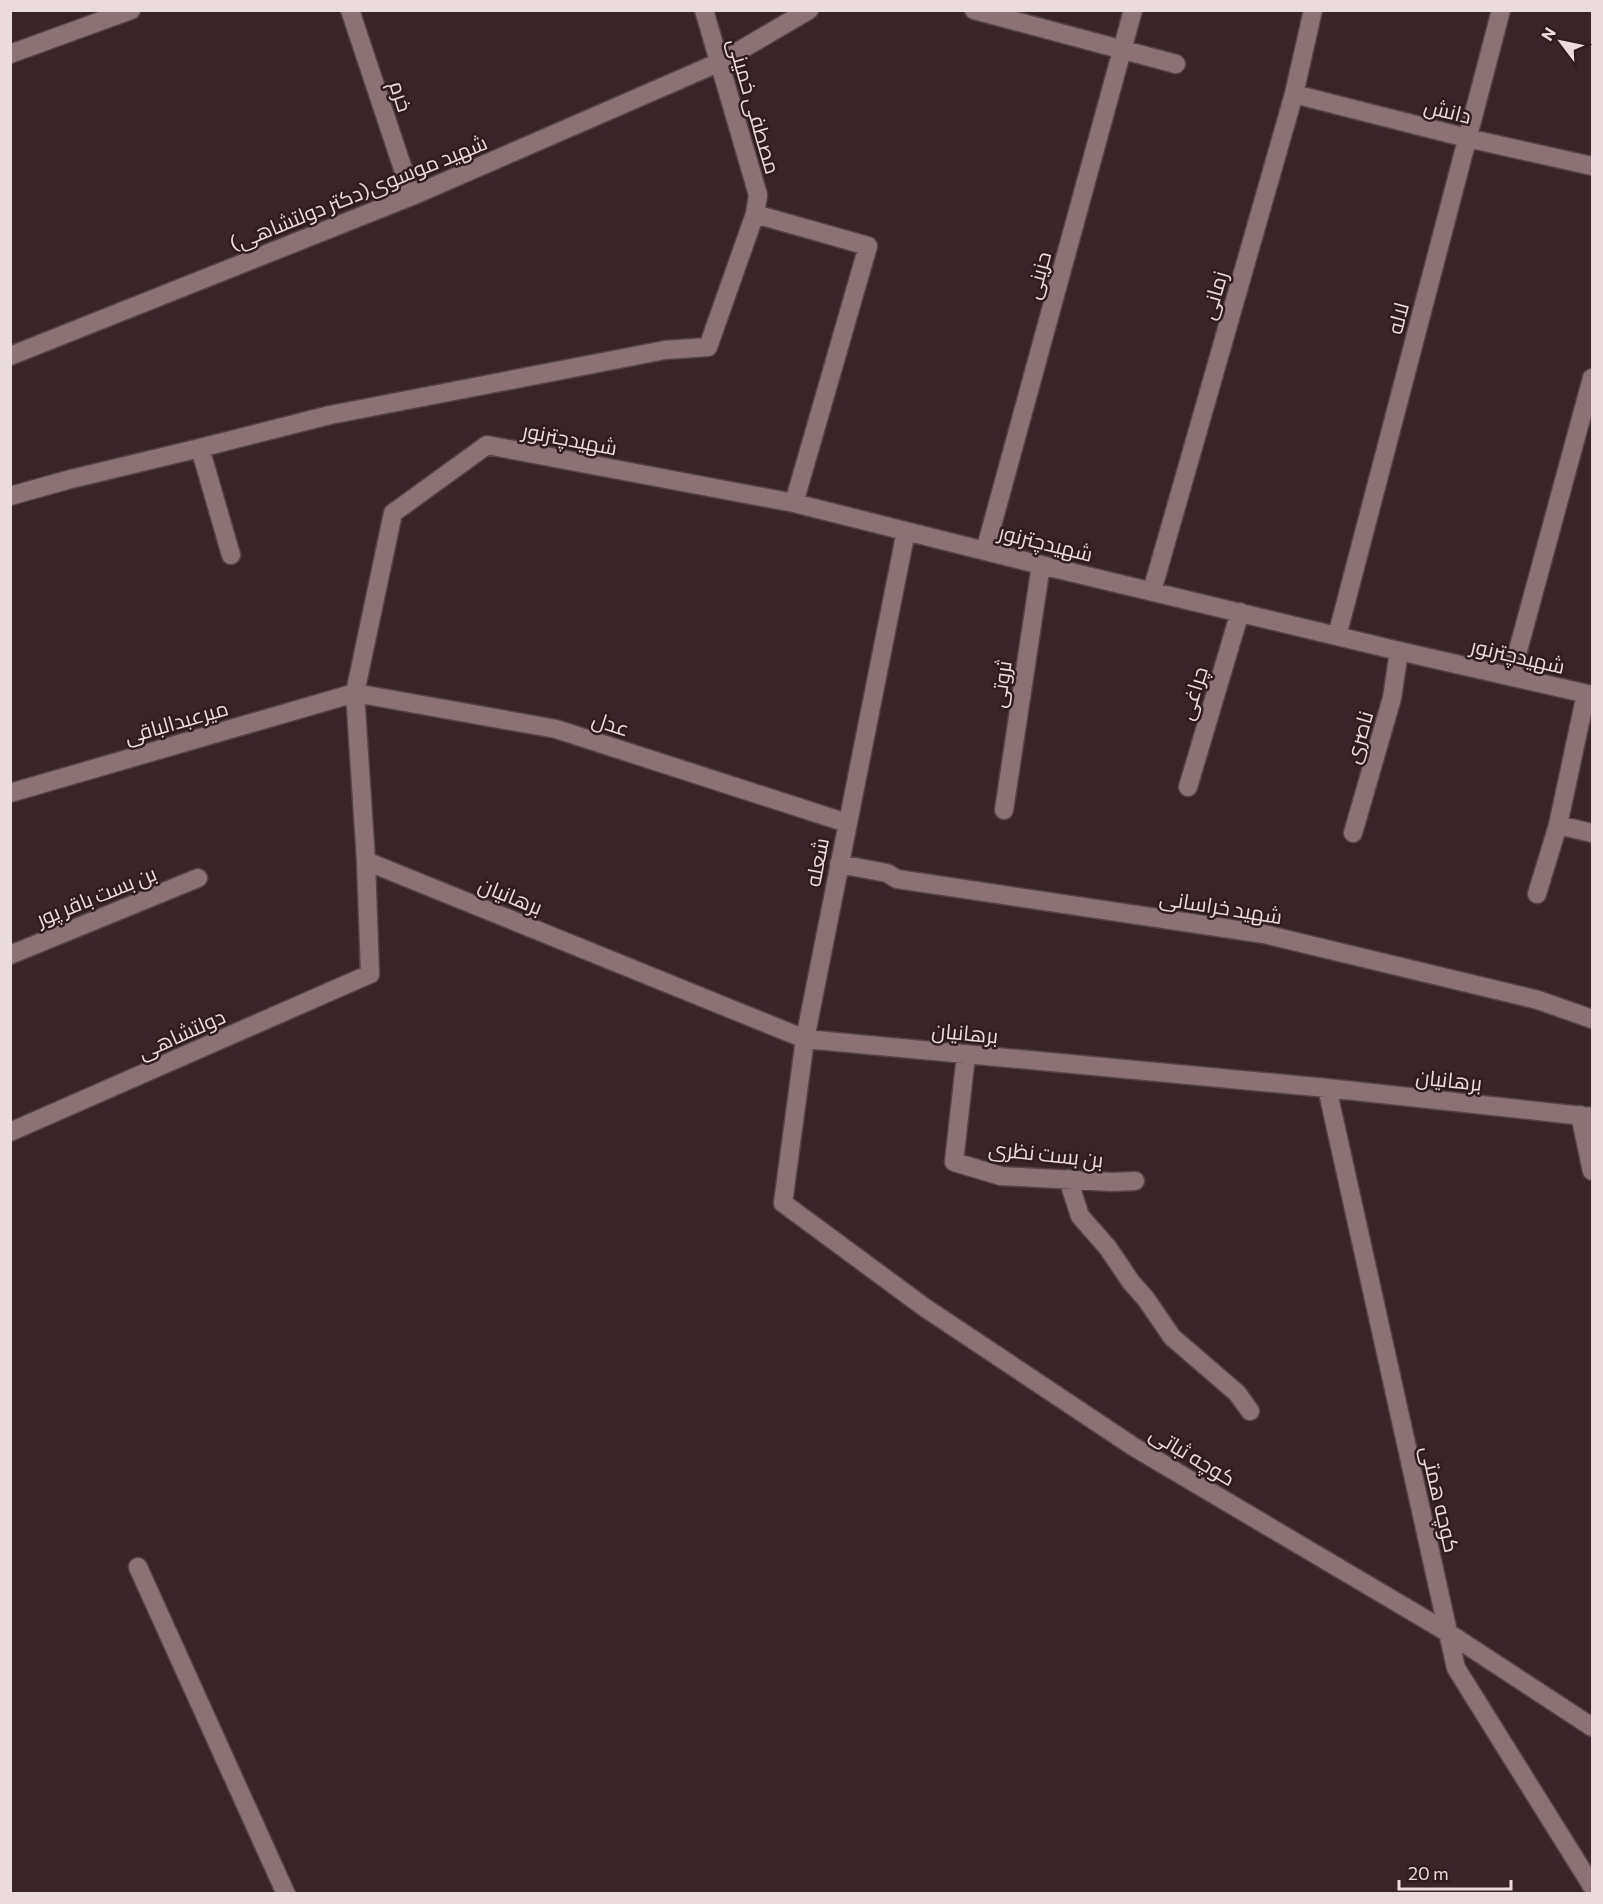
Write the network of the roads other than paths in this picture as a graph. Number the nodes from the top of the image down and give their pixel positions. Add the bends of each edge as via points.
1 (131, 10) edge
2 (350, 10) edge
3 (704, 10) edge
4 (809, 10) edge
5 (974, 10) edge
6 (1133, 10) edge
7 (1313, 10) edge
8 (1501, 10) edge
9 (1122, 49) junction
10 (10, 54) edge
11 (720, 62) junction
12 (1176, 64) dead end
13 (1294, 94) junction
14 (1467, 138) junction
15 (1593, 166) edge
16 (412, 196) junction
17 (754, 214) junction
18 (10, 356) edge
19 (1593, 378) edge
20 (200, 448) junction
21 (10, 496) edge
22 (794, 502) junction
23 (906, 531) junction
24 (985, 551) junction
25 (231, 555) dead end
26 (1041, 565) junction
27 (1152, 591) junction
28 (1240, 612) junction
29 (1337, 636) junction
30 (1399, 651) junction
31 (1511, 676) junction
32 (355, 693) junction
33 (1589, 694) edge
34 (1188, 787) dead end
35 (10, 793) edge
36 (1004, 810) dead end
37 (847, 824) junction
38 (1557, 825) junction
39 (1353, 833) dead end
40 (1593, 833) edge
41 (366, 861) junction
42 (838, 864) junction
43 (198, 878) dead end
44 (1537, 894) dead end
45 (10, 955) edge
46 (1593, 1019) edge
47 (805, 1039) junction
48 (966, 1055) junction
49 (1327, 1088) junction
50 (1586, 1116) edge
51 (10, 1132) edge
52 (1593, 1171) edge
53 (1068, 1179) junction
54 (1136, 1181) dead end
55 (783, 1203) joint
56 (1250, 1412) dead end
57 (138, 1567) dead end
58 (1448, 1632) junction
59 (1593, 1727) edge
60 (1593, 1886) edge
61 (286, 1893) edge

1 - 10 street
2 - 16 street, خرم
3 - 11 street, مصطفی خمینی
4 - 11 street, شهید موسوی(دکتر دولتشاهی)
5 - 9 street
6 - 9 street, حزینی
7 - 13 street, زمانی
8 - 14 street, لاله
9 - 12 street
9 - 24 street, حزینی
11 - 16 street, شهید موسوی(دکتر دولتشاهی)
11 - 17 street, مصطفی خمینی via 758,195
13 - 14 street, دانش
13 - 27 street, زمانی
14 - 15 street, دانش
14 - 29 street, لاله
16 - 18 street, شهید موسوی(دکتر دولتشاهی)
17 - 20 street, مصطفی خمینی via 708,347 665,350 330,415
17 - 22 street via 868,246
19 - 31 street
20 - 21 street
20 - 25 street
22 - 23 street, شهیدچترنور
22 - 32 street, شهیدچترنور via 487,445 393,513
23 - 24 street, شهیدچترنور
23 - 37 street, شعله
24 - 26 street, شهیدچترنور
26 - 27 street, شهیدچترنور
26 - 36 street, ثروتی
27 - 28 street, شهیدچترنور
28 - 29 street, شهیدچترنور
28 - 34 street, چراغی
29 - 30 street, شهیدچترنور
30 - 31 street, شهیدچترنور
30 - 39 street, ناصری via 1392,698
31 - 33 street, شهیدچترنور
32 - 35 street, میرعبدالباقی
32 - 37 street, عدل via 555,729
32 - 41 street
33 - 38 street
37 - 42 street, شعله
38 - 40 street
38 - 44 street
41 - 47 street, برهانیان
41 - 51 street, دولتشاهی via 370,974
42 - 46 street, شهید خراسانی via 887,873 897,879 1264,934 1538,1000
42 - 47 street, شعله
43 - 45 street, بن بست باقر پور
47 - 48 street, برهانیان
47 - 55 street, شعله
48 - 49 street, برهانیان
48 - 53 street, بن بست نظری via 954,1162 1001,1176
49 - 50 street, برهانیان
49 - 58 street, کوچه همتی
50 - 52 street
53 - 54 street, بن بست نظری
53 - 56 street via 1080,1216 1172,1337 1237,1393
55 - 58 street, کوچه ثباتی via 924,1307 1134,1447
57 - 61 street
58 - 59 street, کوچه ثباتی
58 - 60 street, کوچه همتی via 1456,1668

